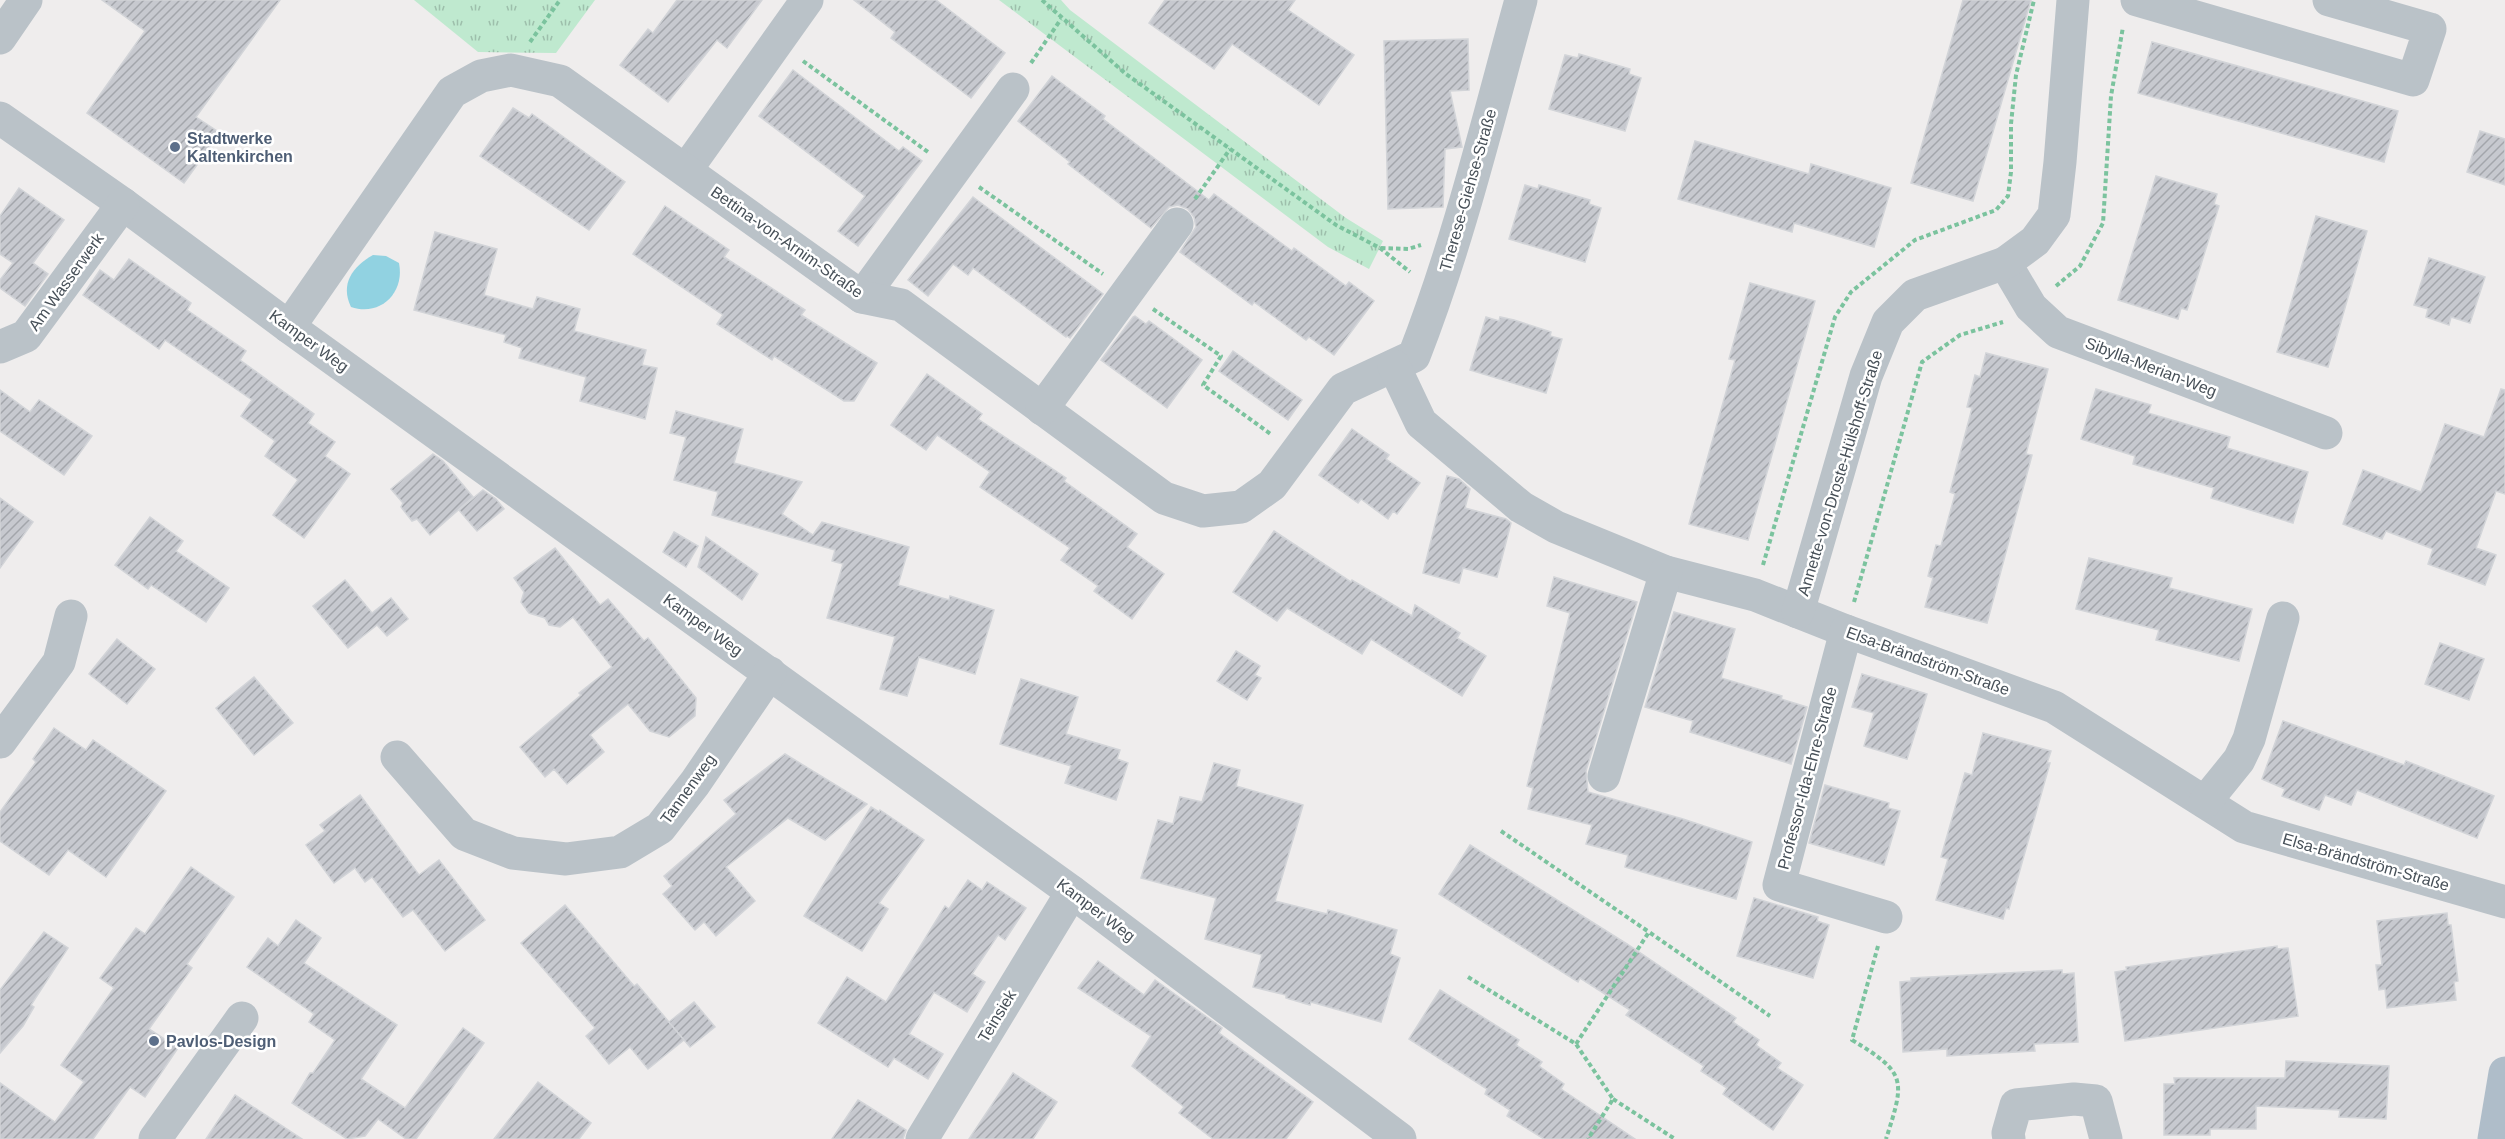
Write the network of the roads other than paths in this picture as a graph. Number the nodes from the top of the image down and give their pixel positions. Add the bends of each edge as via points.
1 (807, 0) edge
2 (1521, 0) edge
3 (2073, 0) edge
4 (2137, 0) edge
5 (2331, 0) edge
6 (1013, 89) road end
7 (0, 118) edge
8 (686, 170) junction
9 (123, 204) junction
10 (1177, 224) road end
11 (2005, 263) junction
12 (862, 297) junction
13 (289, 327) junction
14 (0, 347) edge
15 (1394, 366) junction
16 (1042, 409) junction
17 (2326, 433) dead end
18 (1666, 572) junction
19 (1798, 612) junction
20 (71, 616) dead end
21 (2283, 618) dead end
22 (1846, 631) junction
23 (770, 673) junction
24 (0, 742) edge
25 (397, 757) dead end
26 (1604, 776) dead end
27 (2205, 802) junction
28 (1072, 892) junction
29 (2505, 902) edge
30 (1886, 917) road end
31 (242, 1018) dead end
32 (2505, 1072) edge
33 (155, 1139) edge
34 (922, 1139) edge
35 (1400, 1139) edge
36 (2009, 1139) edge
37 (2106, 1139) edge
38 (2494, 1139) edge

1 - 8 street
2 - 15 street, Therese-Giehse-Straße via 1437,297 1414,356
3 - 11 street, Annette-von-Droste-Hülshoff-Straße via 2054,215 2035,242
4 - 5 street via 2413,80 2430,29
6 - 12 street
7 - 9 street, Kamper Weg
8 - 12 street, Bettina-von-Arnim-Straße
8 - 13 street, Bettina-von-Arnim-Straße via 560,81 511,70 481,76 452,92
9 - 13 street, Kamper Weg
9 - 14 street, Am Wasserwerk via 26,336
10 - 16 street
11 - 17 street, Sibylla-Merian-Weg via 2031,307 2058,332
11 - 19 street, Annette-von-Droste-Hülshoff-Straße via 1915,295 1888,322 1866,376
12 - 16 street, Bettina-von-Arnim-Straße via 901,305
13 - 23 street, Kamper Weg
15 - 16 street, Bettina-von-Arnim-Straße via 1343,389 1272,485 1241,507 1203,511 1164,498
15 - 18 street, Elsa-Brändström-Straße via 1421,423 1521,507 1556,527
18 - 19 street, Elsa-Brändström-Straße via 1755,595
18 - 26 street
19 - 22 street, Elsa-Brändström-Straße
20 - 24 street via 59,662
21 - 27 street via 2249,739 2239,760
22 - 27 street, Elsa-Brändström-Straße via 2054,707
22 - 30 street, Professor-Ida-Ehre-Straße via 1779,885
23 - 25 street, Tannenweg via 660,828 621,852 567,859 513,853 464,834
23 - 28 street, Kamper Weg
27 - 29 street, Elsa-Brändström-Straße via 2244,827
28 - 34 street, Teinsiek
28 - 35 street, Kamper Weg
31 - 33 street
32 - 38 main road
36 - 37 street via 2016,1105 2074,1099 2096,1101

